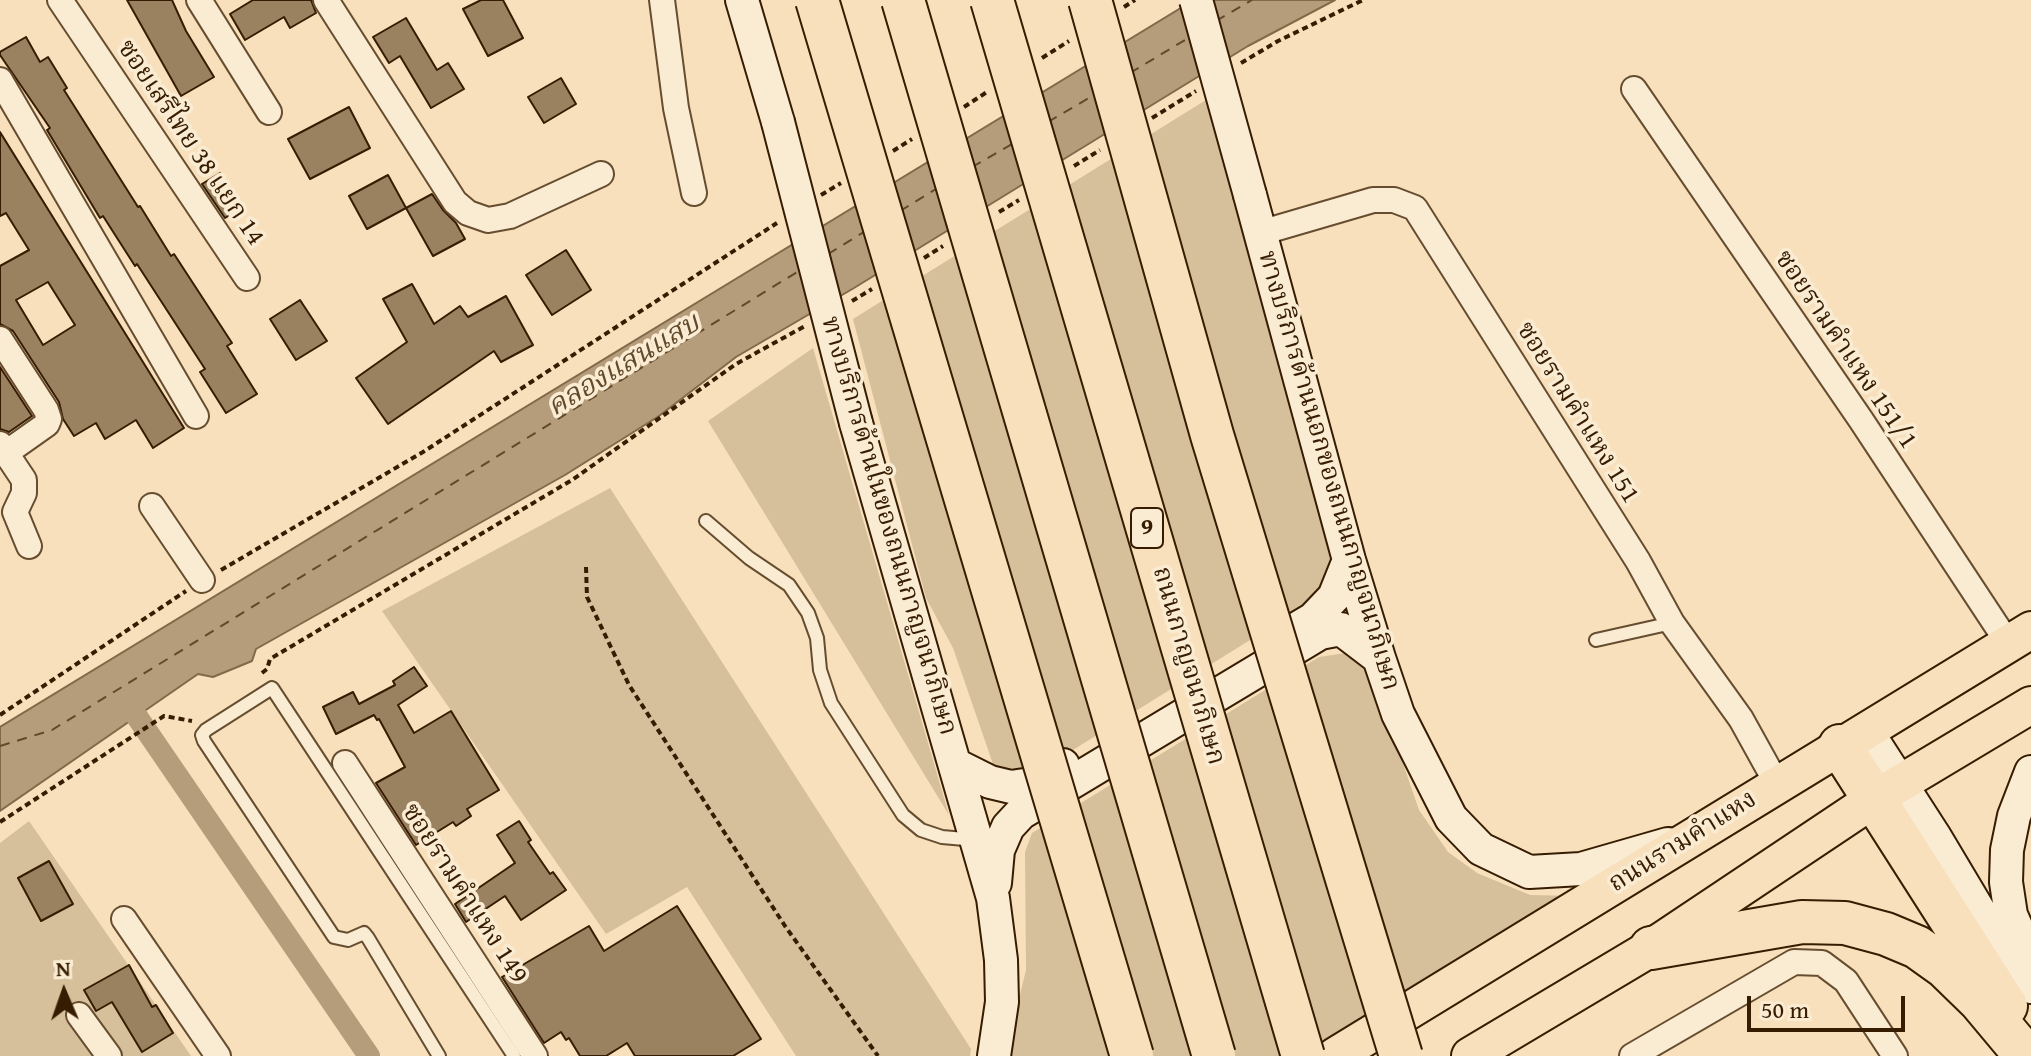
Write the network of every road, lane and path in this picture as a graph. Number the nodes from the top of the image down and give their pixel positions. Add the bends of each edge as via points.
1 (60, 0) edge
2 (199, 0) edge
3 (326, 0) edge
4 (662, 0) edge
5 (742, 0) edge
6 (817, 0) edge
7 (903, 0) edge
8 (992, 0) edge
9 (1135, 0) edge
10 (1196, 0) edge
11 (1363, 0) edge
12 (1106, 4) edge
13 (1069, 41) dead end
14 (1030, 65) dead end
15 (1236, 67) dead end
16 (0, 80) edge
17 (1634, 89) dead end
18 (991, 90) dead end
19 (1198, 90) dead end
20 (964, 106) dead end
21 (269, 112) dead end
22 (1146, 122) dead end
23 (912, 139) dead end
24 (1106, 146) dead end
25 (885, 155) dead end
26 (1066, 170) dead end
27 (601, 174) dead end
28 (846, 180) dead end
29 (694, 193) dead end
30 (1027, 195) dead end
31 (820, 196) dead end
32 (987, 219) dead end
33 (780, 221) dead end
34 (1260, 233) junction
35 (947, 243) dead end
36 (920, 260) dead end
37 (247, 278) dead end
38 (880, 284) dead end
39 (841, 306) dead end
40 (815, 321) dead end
41 (0, 339) edge
42 (196, 416) dead end
43 (3, 448) edge
44 (152, 506) dead end
45 (706, 521) dead end
46 (29, 546) dead end
47 (1349, 560) junction
48 (586, 567) dead end
49 (202, 580) junction
50 (1672, 623) junction
51 (2020, 637) edge
52 (1596, 640) dead end
53 (1379, 658) junction
54 (255, 678) dead end
55 (2031, 705) edge
56 (0, 715) edge
57 (192, 721) dead end
58 (1853, 738) junction
59 (345, 763) dead end
60 (956, 765) junction
61 (2031, 772) edge
62 (1777, 784) junction
63 (1887, 791) junction
64 (0, 822) edge
65 (1691, 837) junction
66 (979, 841) junction
67 (993, 898) junction
68 (124, 919) dead end
69 (1651, 948) junction
70 (2031, 961) edge
71 (2031, 987) edge
72 (79, 1015) dead end
73 (2031, 1048) edge
74 (109, 1056) edge
75 (218, 1056) edge
76 (439, 1056) edge
77 (514, 1056) edge
78 (535, 1056) edge
79 (878, 1056) edge
80 (994, 1056) edge
81 (1132, 1056) edge
82 (1214, 1056) edge
83 (1303, 1056) edge
84 (1335, 1056) edge
85 (1401, 1056) edge
86 (1470, 1056) edge
87 (1632, 1056) edge
88 (1895, 1056) edge
89 (2026, 1056) edge

1 - 37 street, ซอยเสรีไทย 38 แยก 14
2 - 21 street
3 - 27 street via 455,202 468,213 488,220 510,216
4 - 29 street
5 - 60 main road, ทางบริการด้านในของถนนกาญจนาภิเษก, bridge via 856,423
6 - 81 highway, bridge
7 - 82 highway, bridge
8 - 83 highway, ถนนกาญจนาภิเษก / 9, bridge
9 - 12 path
10 - 34 main road, ทางบริการด้านนอกของถนนกาญจนาภิเษก, bridge
11 - 15 path
12 - 85 highway, bridge via 1212,435
13 - 14 path
16 - 42 street
17 - 51 street, ซอยรามคำแหง 151/1 via 1852,408
18 - 20 path
19 - 22 path
23 - 25 path
24 - 26 path
28 - 31 path
30 - 32 path
33 - 49 path via 423,452
34 - 47 main road, ทางบริการด้านนอกของถนนกาญจนาภิเษก
34 - 50 street, ซอยรามคำแหง 151 via 1373,200 1415,208
35 - 36 path
38 - 39 path
40 - 54 path via 736,364 572,480 270,659
41 - 43 street via 49,419
43 - 46 street via 24,480 15,512
44 - 49 street
45 - 66 lane via 789,585 808,613 831,703 903,815 931,834
47 - 53 main road, ทางบริการด้านนอกของถนนกาญจนาภิเษก
47 - 60 main road via 1334,597 1313,619 1031,784 990,782
48 - 79 path via 587,597 629,685 785,926
49 - 56 path
50 - 52 lane
50 - 62 street, ซอยรามคำแหง 151 via 1727,698
51 - 58 main road, ถนนรามคำแหง
53 - 65 main road, ทางบริการด้านนอกของถนนกาญจนาภิเษก via 1398,714 1451,818 1481,849 1529,872 1581,869
53 - 67 main road via 1341,629 1320,633 1021,813 998,850
55 - 63 main road
57 - 64 path via 164,716
58 - 62 main road, ถนนรามคำแหง
58 - 63 highway
59 - 78 street, ซอยรามคำแหง 149
60 - 66 main road, ทางบริการด้านในของถนนกาญจนาภิเษก
61 - 70 main road via 2014,816 2006,882 2011,915
62 - 65 main road, ถนนรามคำแหง
63 - 69 main road
63 - 71 main road
63 - 73 highway via 1972,951
65 - 84 main road, ถนนรามคำแหง
66 - 67 main road, ทางบริการด้านในของถนนกาญจนาภิเษก
67 - 80 main road, ทางบริการด้านในของถนนกาญจนาภิเษก via 1002,1002
68 - 75 street
69 - 86 main road
69 - 89 highway via 1802,922 1873,930 1917,947 1945,967
72 - 74 street
76 - 77 lane via 368,938 364,933 348,940 334,937 204,741 206,730 272,688
87 - 88 street via 1794,962 1822,963 1846,981

